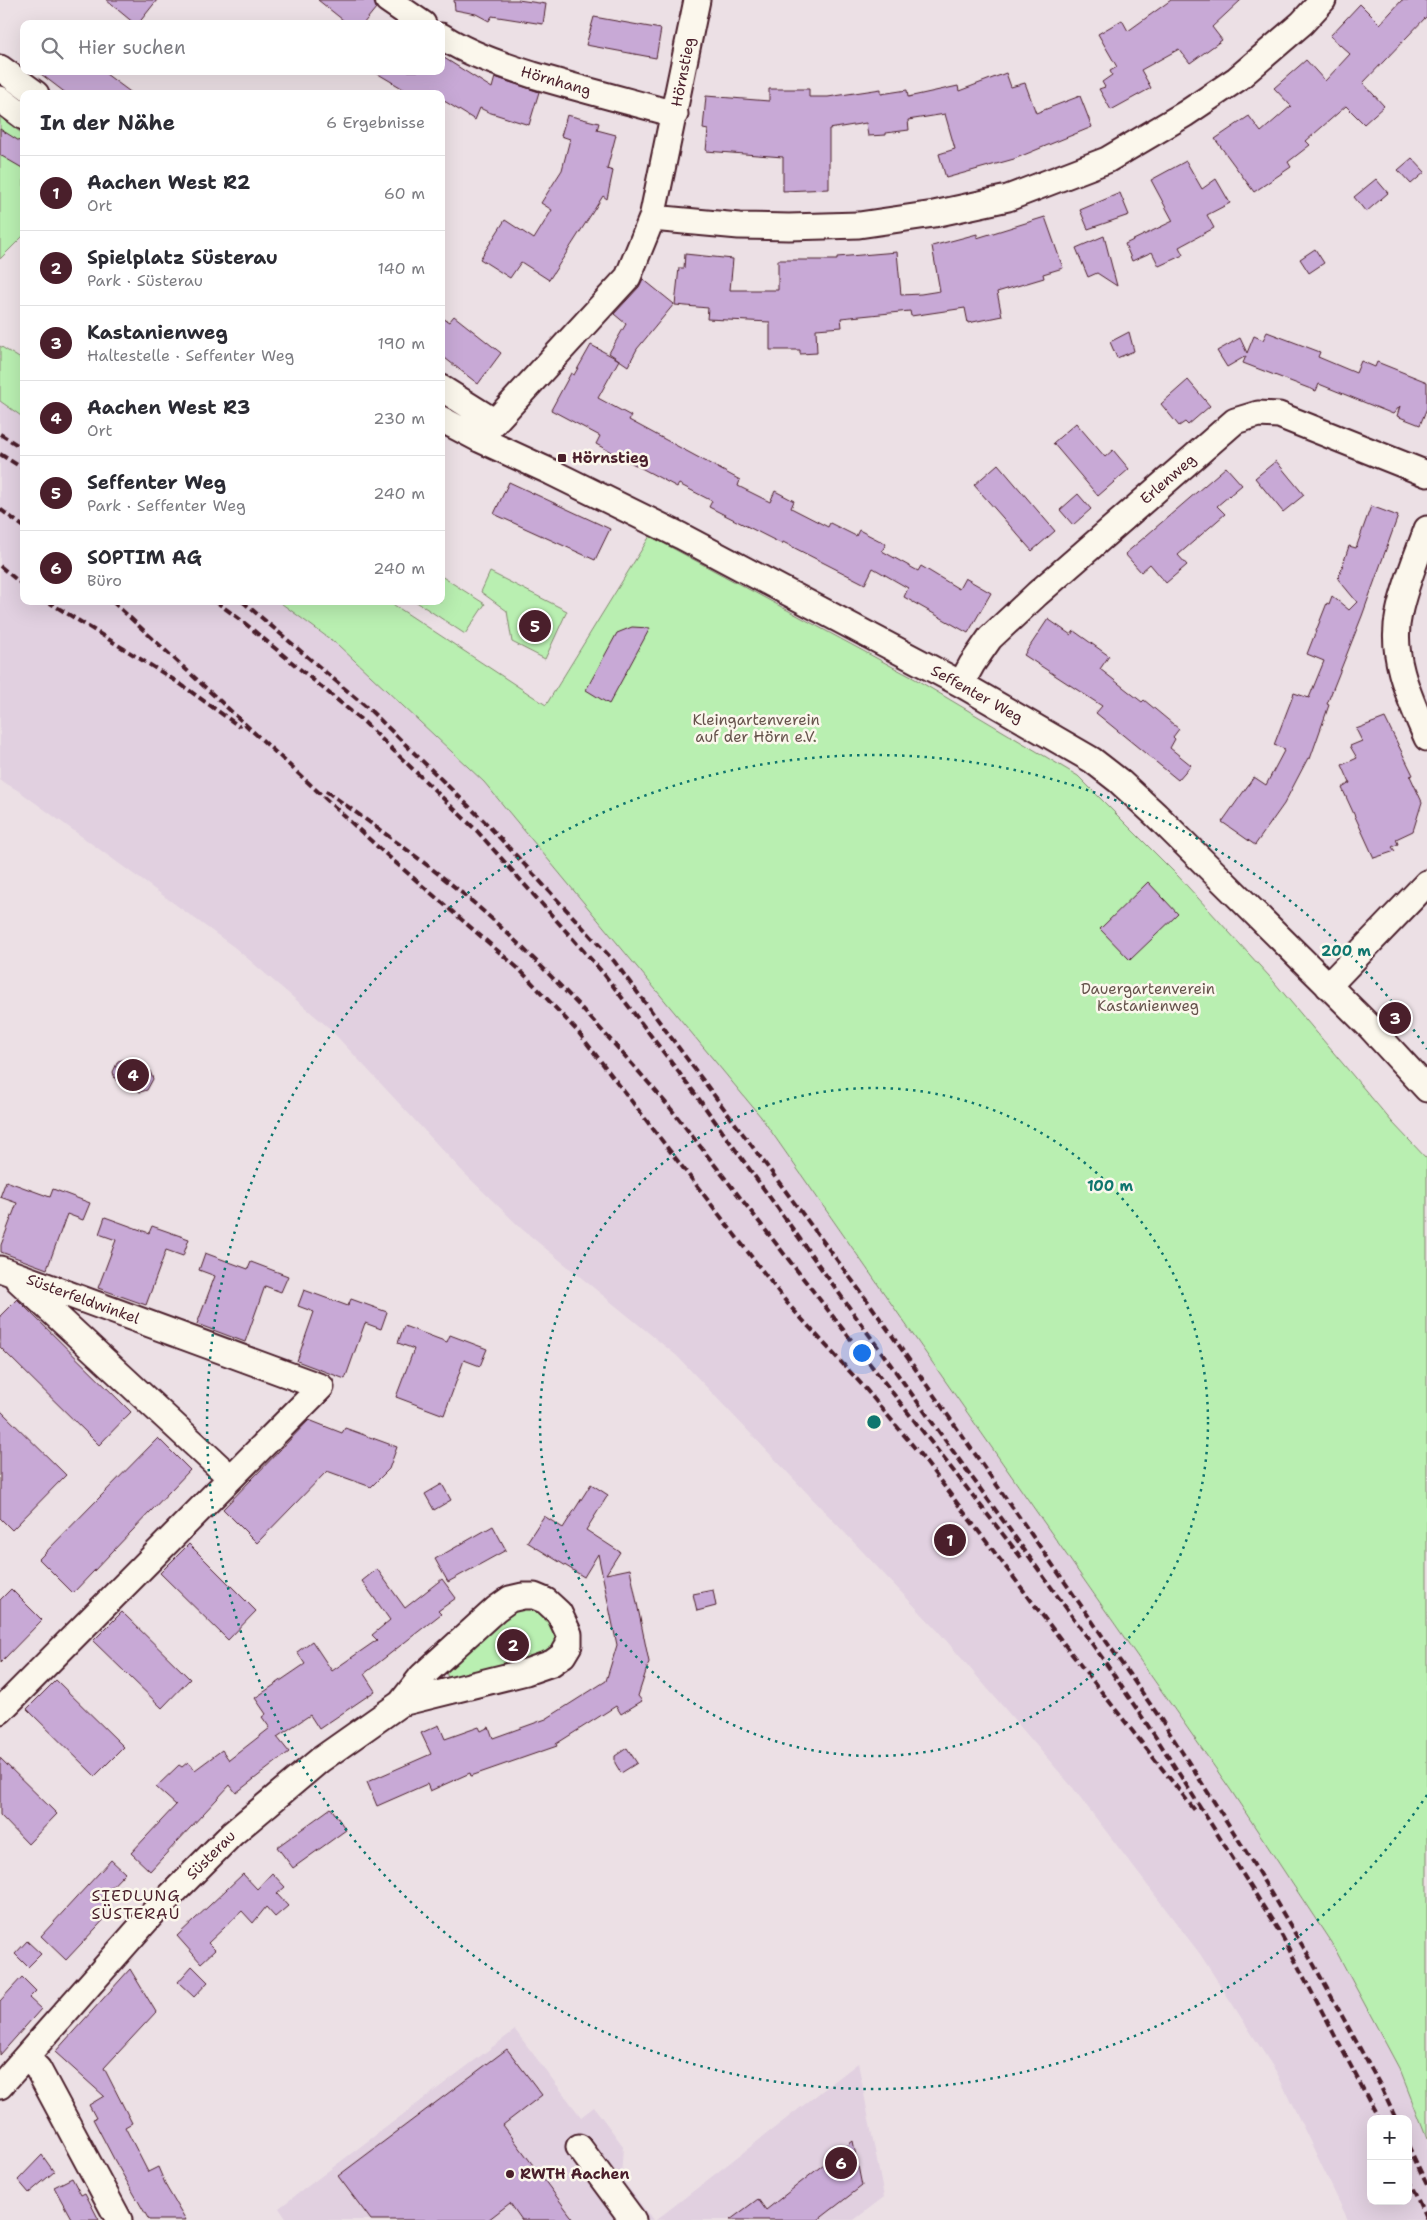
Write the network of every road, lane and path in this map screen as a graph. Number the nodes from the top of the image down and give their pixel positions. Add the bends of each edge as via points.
1 (388, 0) edge
2 (697, 0) edge
3 (1323, 0) edge
4 (418, 20) edge
5 (445, 39) edge
6 (0, 68) edge
7 (30, 90) edge
8 (0, 99) edge
9 (20, 114) edge
10 (675, 114) junction
11 (652, 218) junction
12 (445, 392) edge
13 (445, 420) edge
14 (487, 430) junction
15 (1427, 474) edge
16 (1427, 529) edge
17 (961, 684) junction
18 (1427, 738) edge
19 (1427, 883) edge
20 (1328, 986) junction
21 (1427, 1089) edge
22 (3, 1273) edge
23 (230, 1477) junction
24 (401, 1703) junction
25 (0, 1711) edge
26 (26, 2057) junction
27 (0, 2086) edge
28 (579, 2147) dead end
29 (119, 2220) edge
30 (633, 2220) edge

1 - 4 street
2 - 10 street, Hörnstieg
3 - 11 street via 1237,79 1185,114 1107,160 1008,198 934,214 859,225 769,227
5 - 10 street, Hörnhang via 502,65
6 - 7 street
8 - 9 street
10 - 11 street, Hörnstieg
11 - 14 street, Hörnstieg via 628,277
12 - 14 street, Seffenter Weg
13 - 14 street, Seffenter Weg
14 - 17 street, Seffenter Weg via 551,472
15 - 17 street, Erlenweg via 1279,415 1258,414 1235,421 997,632
16 - 18 street via 1398,615 1397,643 1401,672
17 - 20 street, Seffenter Weg via 1092,760 1119,781
19 - 20 street
20 - 21 street, Seffenter Weg
22 - 23 street, Süsterfeldwinkel
22 - 23 street, Süsterfeldwinkel via 321,1387
23 - 25 street, Süsterfeldwinkel
24 - 24 street, Süsterau via 552,1663 563,1655 569,1645 569,1634 559,1613 546,1601 534,1596 510,1599 422,1676
24 - 26 street, Süsterau via 320,1760 232,1834 152,1914
26 - 27 street, Süsterau
26 - 29 street via 38,2069
28 - 30 street

